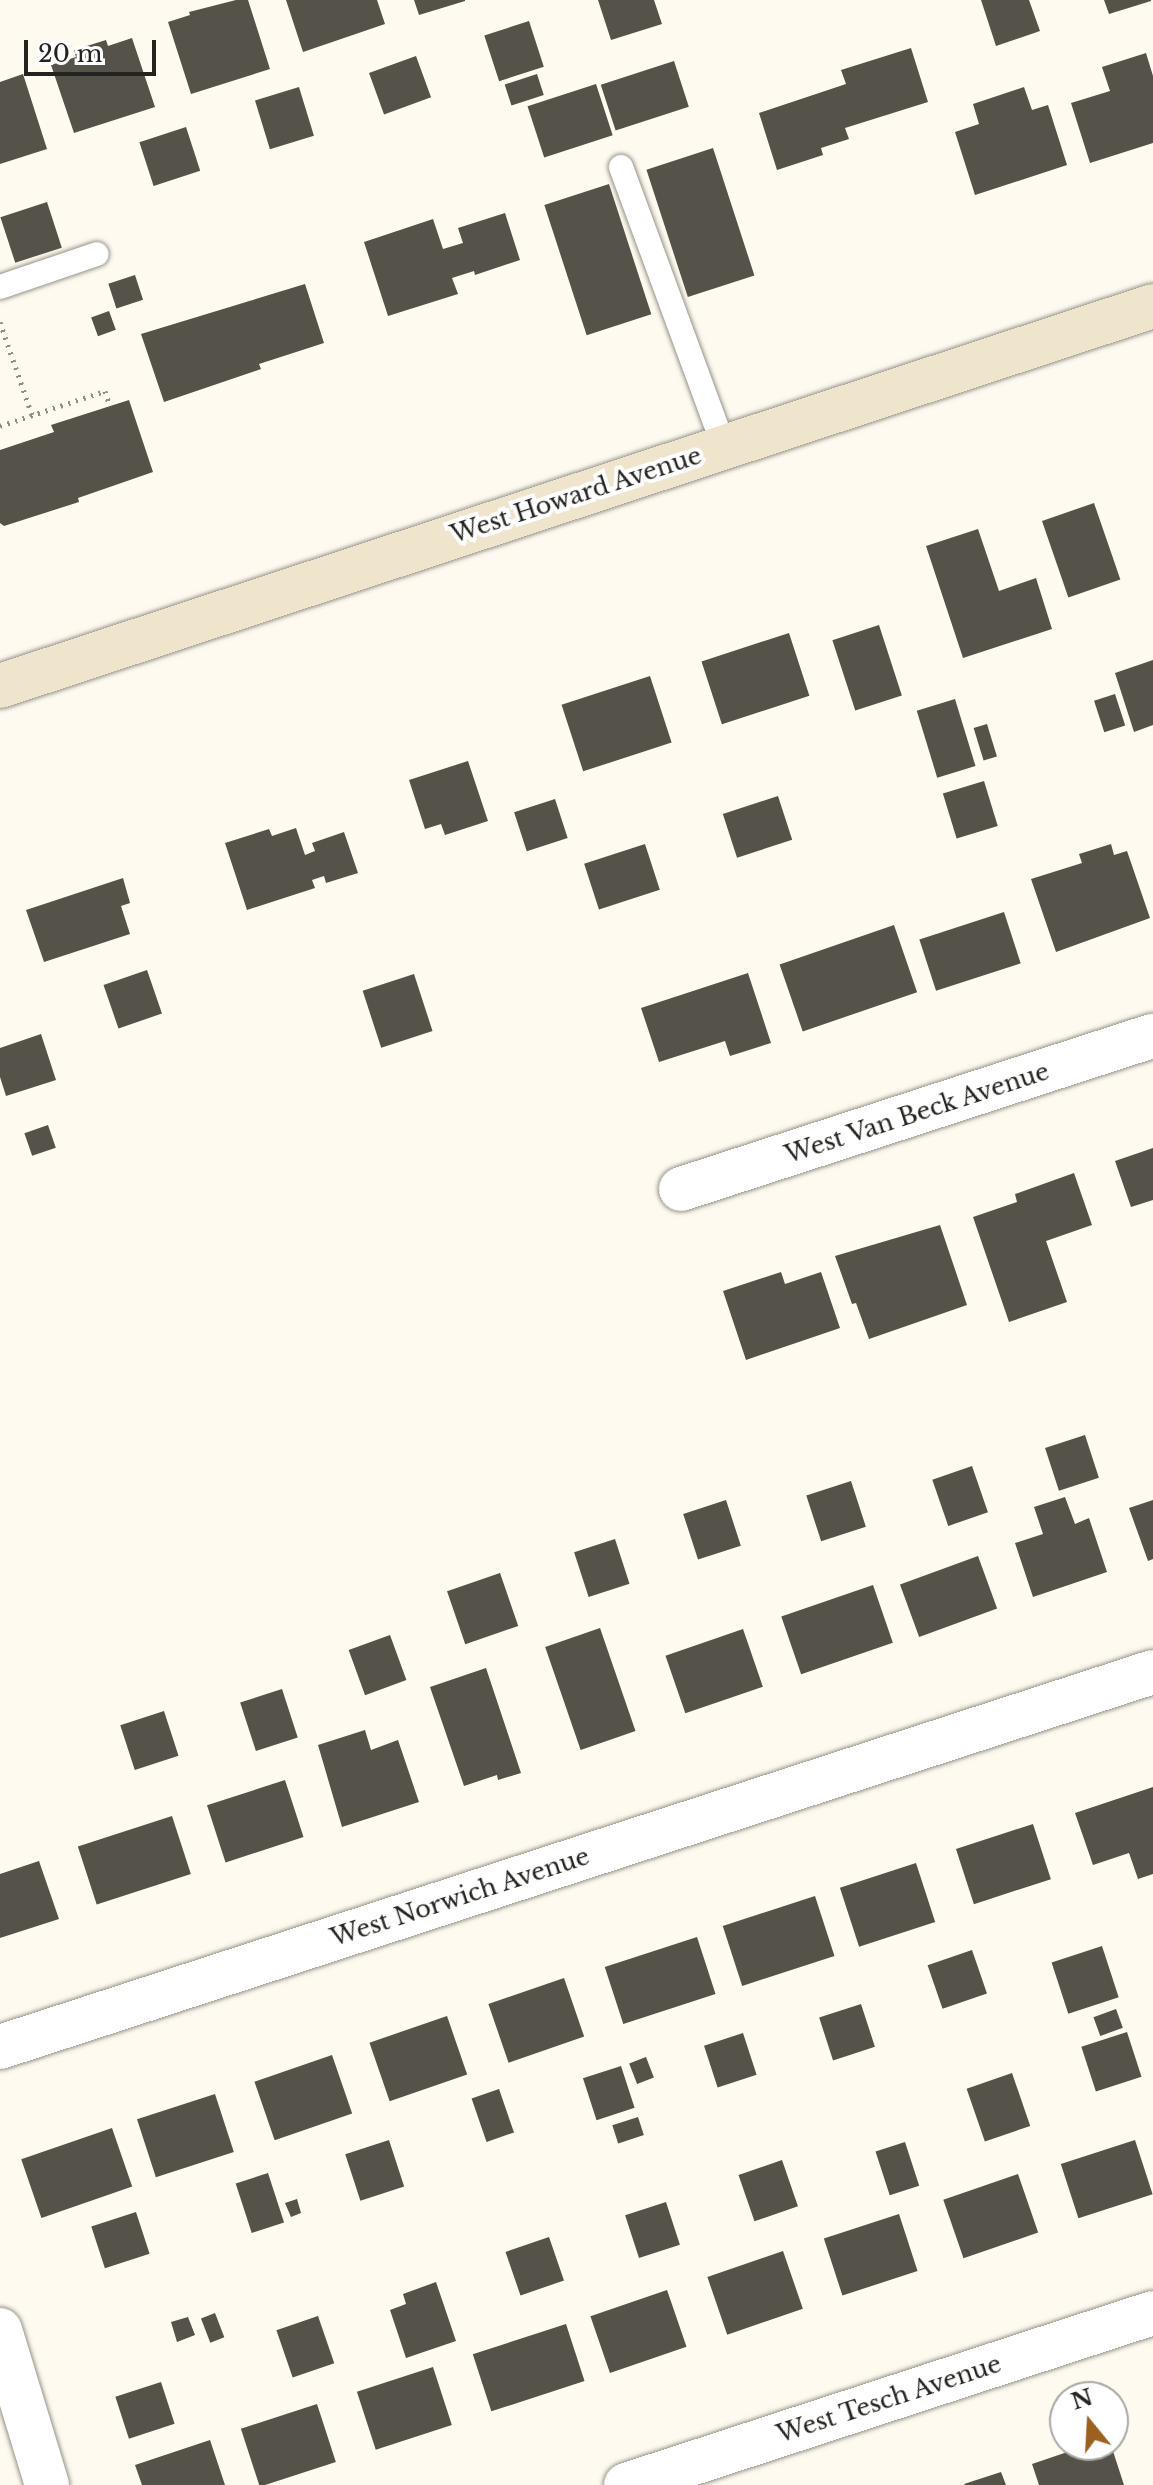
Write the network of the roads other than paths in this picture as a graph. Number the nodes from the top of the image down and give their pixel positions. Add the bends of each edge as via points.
1 (621, 167) dead end
2 (97, 254) dead end
3 (0, 287) edge
4 (1153, 306) edge
5 (724, 447) junction
6 (0, 686) edge
7 (1153, 1036) edge
8 (681, 1189) dead end
9 (1153, 1672) edge
10 (0, 2047) edge
11 (1153, 2313) edge
12 (0, 2330) edge
13 (47, 2485) edge
14 (626, 2485) edge

1 - 5 lane
2 - 3 lane
4 - 5 street, West Howard Avenue
5 - 6 street, West Howard Avenue
7 - 8 street, West Van Beck Avenue
9 - 10 street, West Norwich Avenue
11 - 14 street, West Tesch Avenue
12 - 13 street

